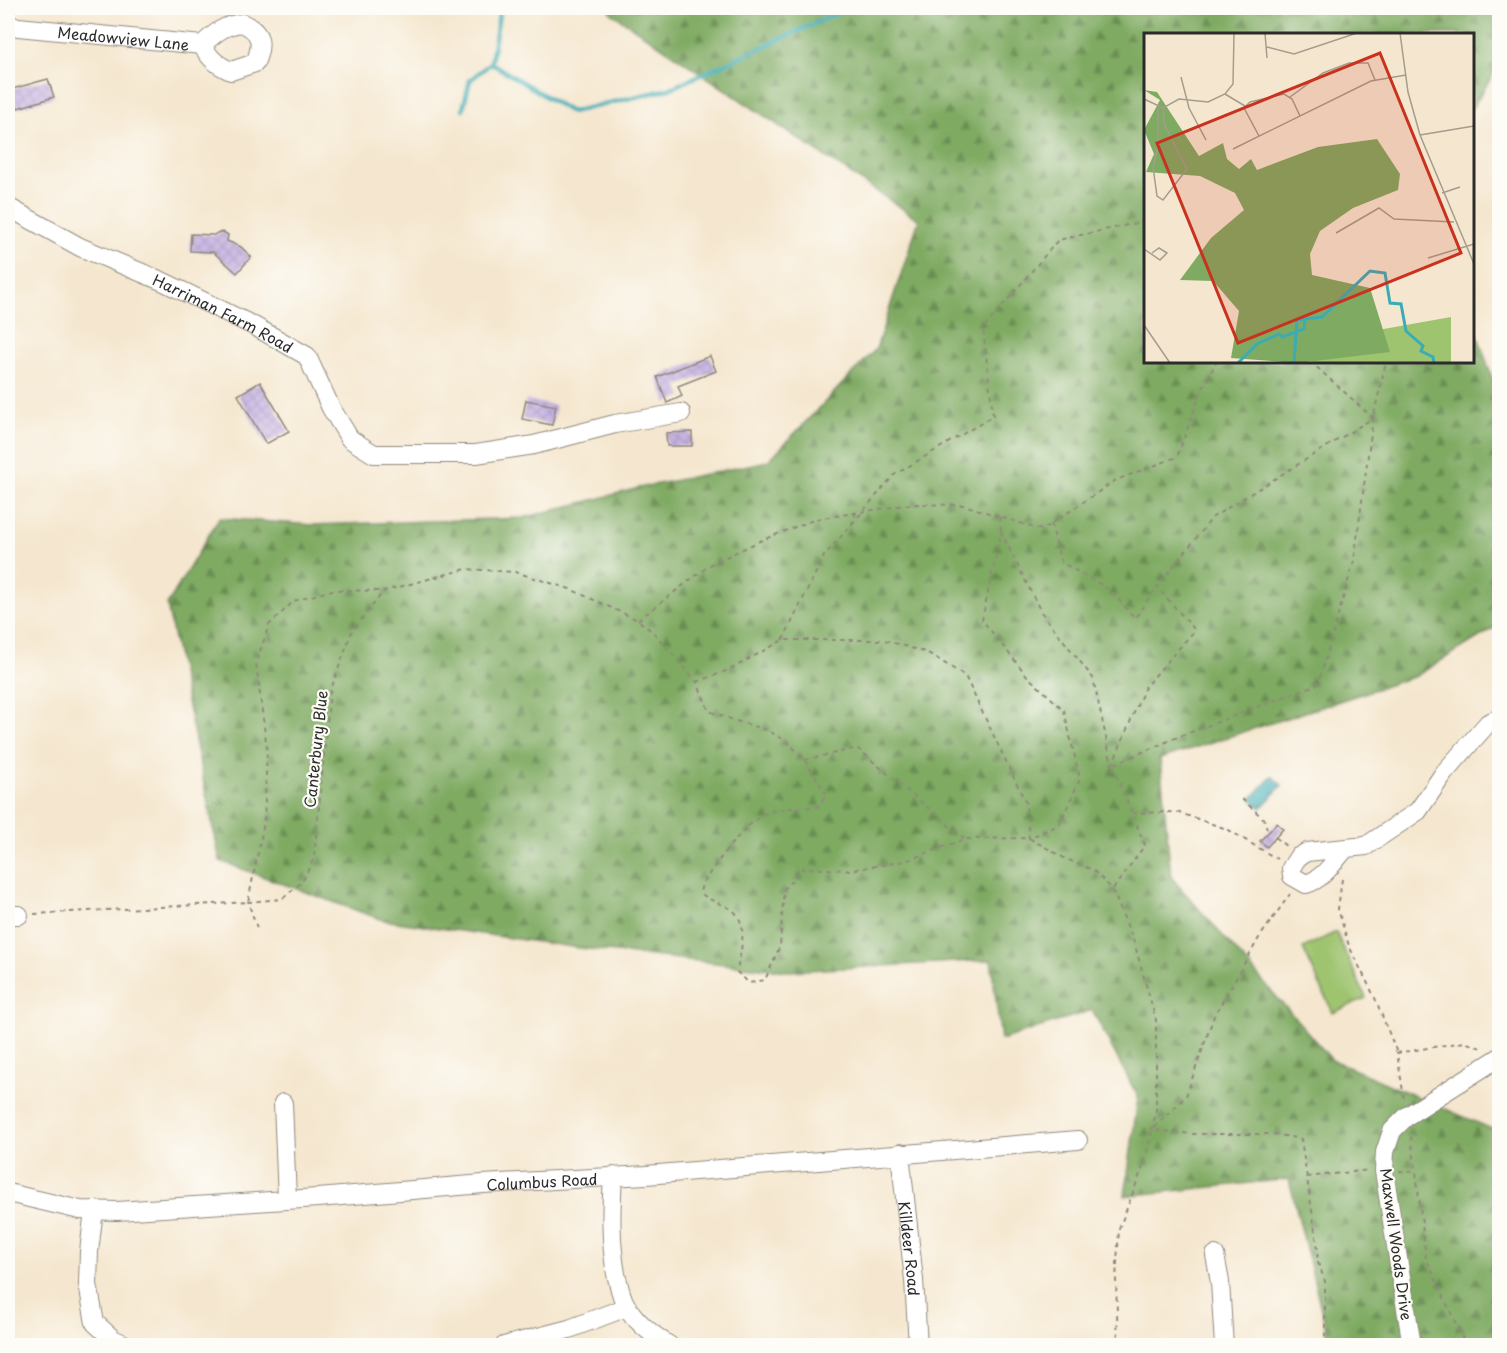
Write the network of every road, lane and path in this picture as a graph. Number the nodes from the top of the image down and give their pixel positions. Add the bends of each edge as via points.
1 (8, 26) edge
2 (202, 45) dead end
3 (8, 207) edge
4 (1144, 221) edge
5 (1216, 363) edge
6 (1312, 363) edge
7 (1386, 363) edge
8 (681, 413) dead end
9 (1373, 418) junction
10 (856, 513) junction
11 (1000, 516) junction
12 (852, 524) junction
13 (1051, 524) junction
14 (1001, 532) junction
15 (1157, 587) junction
16 (384, 591) junction
17 (638, 620) junction
18 (783, 640) junction
19 (697, 682) junction
20 (1500, 718) edge
21 (805, 760) junction
22 (1112, 765) junction
23 (1242, 799) dead end
24 (1132, 813) junction
25 (1268, 832) dead end
26 (1029, 838) junction
27 (965, 839) junction
28 (1346, 848) junction
29 (1295, 874) junction
30 (1342, 879) dead end
31 (1112, 889) junction
32 (248, 902) junction
33 (13, 915) edge
34 (257, 928) dead end
35 (1397, 1053) junction
36 (1495, 1054) edge
37 (283, 1103) dead end
38 (1407, 1116) junction
39 (1152, 1130) junction
40 (1078, 1140) dead end
41 (900, 1153) junction
42 (1416, 1172) dead end
43 (613, 1176) junction
44 (8, 1193) edge
45 (286, 1199) junction
46 (94, 1210) junction
47 (1215, 1255) dead end
48 (627, 1307) junction
49 (128, 1346) edge
50 (504, 1346) edge
51 (670, 1346) edge
52 (918, 1346) edge
53 (1118, 1346) edge
54 (1224, 1346) edge
55 (1326, 1346) edge
56 (1412, 1346) edge

1 - 2 street, Meadowview Lane
3 - 8 street, Harriman Farm Road via 80,247 164,282 307,356 350,439 374,454 476,454
4 - 12 path via 1058,240 983,329 993,416 894,475
5 - 13 path via 1177,458 1116,480
6 - 9 path
7 - 9 path
9 - 15 path via 1213,517
9 - 22 path via 1354,561 1318,684
10 - 11 path via 910,504 964,505
10 - 12 path
10 - 17 path via 816,519 711,564
11 - 13 path via 1042,530
11 - 14 path
12 - 18 path via 824,556
13 - 15 path via 1061,562 1110,590 1135,618
14 - 22 path via 1041,612 1093,678
14 - 26 path via 982,620 1028,677 1064,710 1080,778 1059,825
15 - 22 path via 1195,630 1145,687
16 - 17 path via 466,569 515,572 570,589
16 - 32 path, Canterbury Blue via 352,631 330,692 315,858 302,882 282,899
16 - 32 path via 332,590 294,601 268,625 256,663 267,750 264,823
17 - 19 path
18 - 19 path via 731,669
18 - 26 path via 884,640 928,653 965,676 1026,803
19 - 21 path via 709,711 766,730 788,742
20 - 28 street via 1488,723 1444,773 1418,811 1366,846
21 - 27 path via 857,748
21 - 27 path via 827,795 817,807 765,814 739,836 700,892 708,900 732,909 741,920 743,934 737,972 750,983 765,981 780,946 784,889 803,868 852,870 905,861
22 - 24 path
23 - 25 path via 1264,819
24 - 29 path via 1177,812 1227,829
24 - 31 path via 1145,845
26 - 27 path
26 - 31 path via 1094,870
28 - 29 street via 1307,852 1298,857
28 - 29 street via 1313,882 1306,884
29 - 39 path via 1214,1016 1186,1096
30 - 35 path via 1338,909 1346,936
31 - 39 path via 1134,942 1156,1020 1156,1112
32 - 33 path, Canterbury Blue
32 - 34 path
35 - 36 path via 1464,1042
35 - 38 path
36 - 38 street, Maxwell Woods Drive
37 - 45 street
38 - 42 path
38 - 56 street, Maxwell Woods Drive via 1392,1131 1384,1171
39 - 53 path via 1145,1161 1119,1229
39 - 55 path via 1275,1134 1301,1140 1317,1260 1325,1281
40 - 41 street, Columbus Road
41 - 43 street, Columbus Road
41 - 52 street, Killdeer Road
43 - 45 street, Columbus Road
43 - 48 street via 612,1249 620,1294
44 - 46 street, Columbus Road via 56,1206
45 - 46 street, Columbus Road
46 - 49 street via 88,1284 96,1323 113,1339
47 - 54 street
48 - 50 street via 569,1329
48 - 51 street via 654,1336

